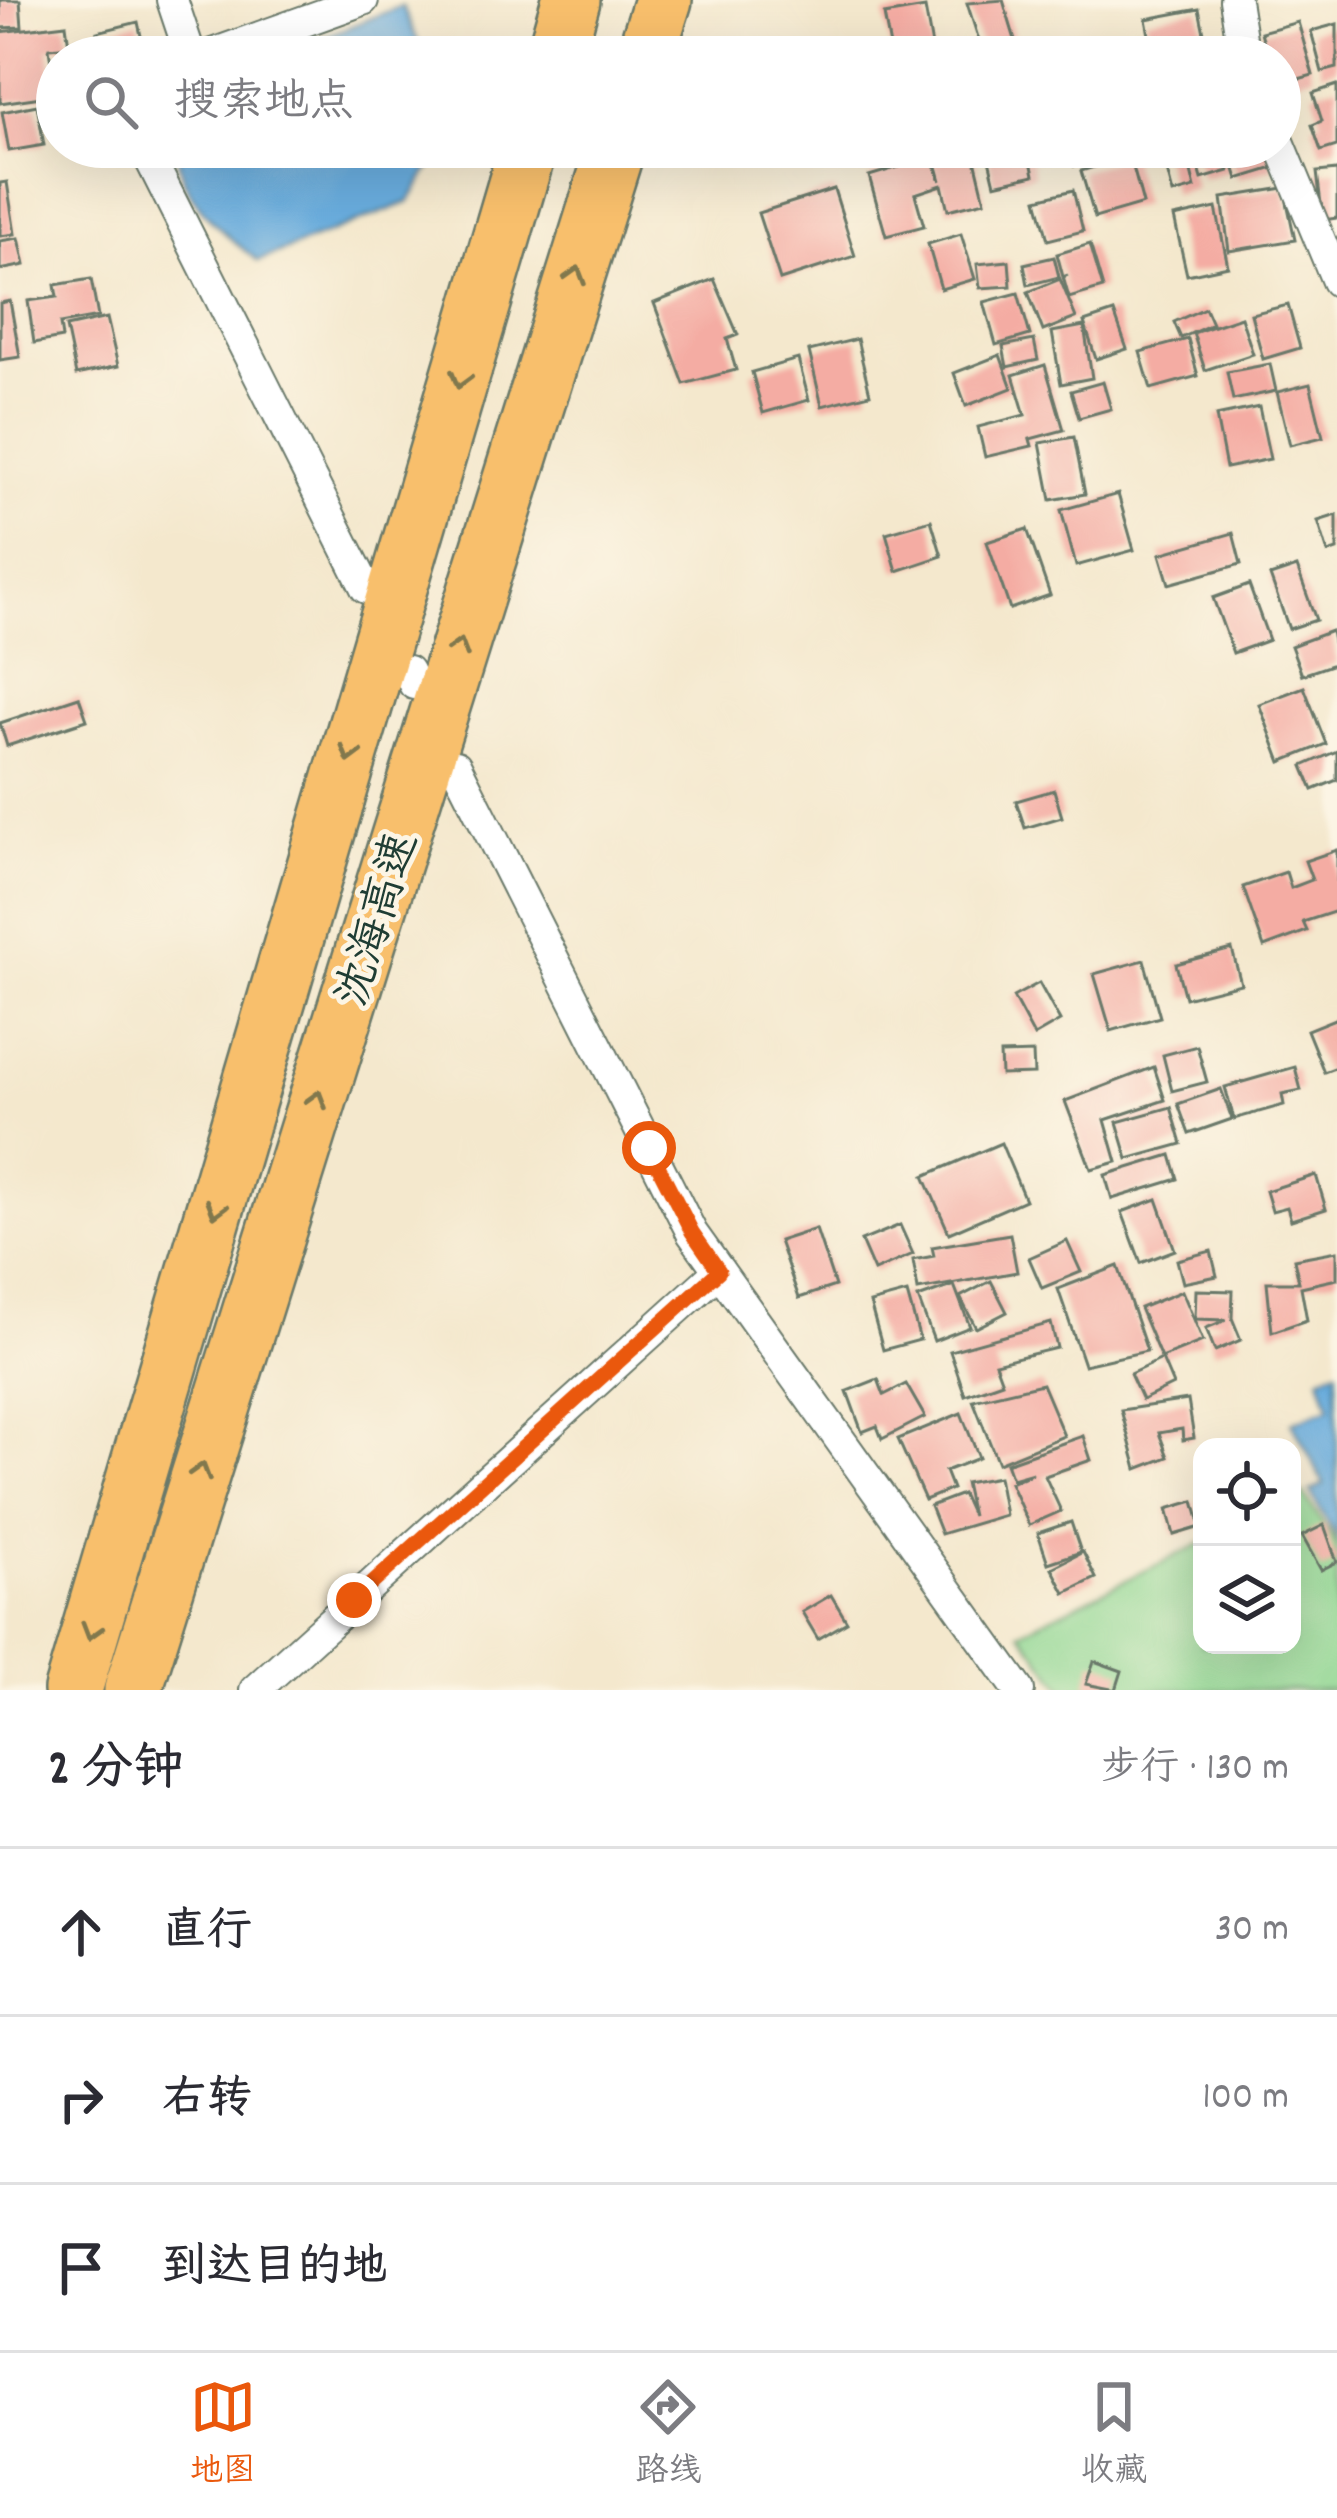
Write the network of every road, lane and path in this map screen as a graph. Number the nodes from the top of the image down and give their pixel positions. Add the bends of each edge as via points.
1 (172, 0) edge
2 (363, 0) edge
3 (572, 0) edge
4 (663, 0) edge
5 (1235, 0) edge
6 (183, 36) edge
7 (263, 36) edge
8 (561, 36) edge
9 (652, 36) edge
10 (1241, 36) edge
11 (155, 168) edge
12 (522, 168) edge
13 (609, 168) edge
14 (1290, 168) edge
15 (1337, 281) edge
16 (366, 588) dead end
17 (456, 766) dead end
18 (719, 1271) junction
19 (73, 1690) edge
20 (133, 1690) edge
21 (255, 1690) edge
22 (1019, 1690) edge

1 - 6 street
2 - 7 street
3 - 8 highway
4 - 9 highway
5 - 10 street
11 - 16 street
12 -> 19 highway, 沈海高速
20 -> 13 highway, 沈海高速
14 - 15 street
17 - 18 street
18 - 21 street
18 - 22 street

